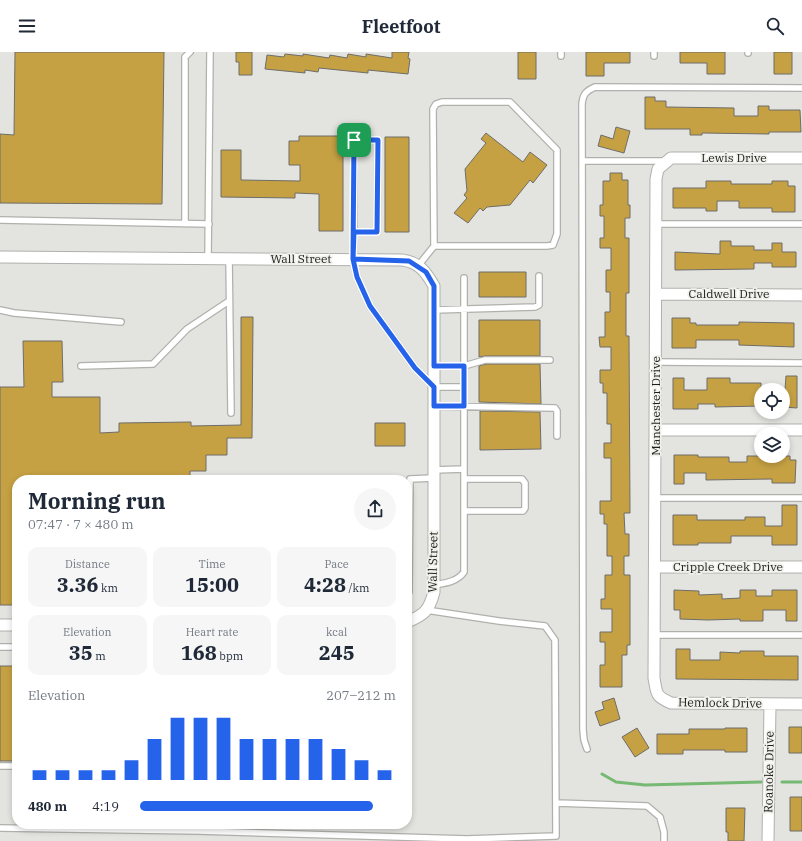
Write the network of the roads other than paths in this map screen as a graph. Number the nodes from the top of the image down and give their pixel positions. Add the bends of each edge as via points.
1 (190, 52) edge
2 (210, 52) edge
3 (802, 88) edge
4 (802, 158) edge
5 (582, 161) junction
6 (666, 161) junction
7 (0, 220) edge
8 (185, 224) junction
9 (209, 224) junction
10 (656, 224) junction
11 (802, 224) edge
12 (354, 232) junction
13 (434, 246) junction
14 (0, 256) edge
15 (208, 258) junction
16 (229, 258) junction
17 (353, 259) junction
18 (418, 266) junction
19 (539, 276) dead end
20 (464, 278) dead end
21 (656, 294) junction
22 (802, 295) edge
23 (229, 301) junction
24 (464, 309) junction
25 (0, 310) edge
26 (434, 310) junction
27 (120, 322) dead end
28 (550, 360) dead end
29 (656, 362) junction
30 (802, 363) edge
31 (81, 366) dead end
32 (434, 366) junction
33 (464, 366) junction
34 (434, 387) junction
35 (464, 387) junction
36 (434, 406) junction
37 (464, 406) junction
38 (231, 413) dead end
39 (656, 430) junction
40 (802, 430) edge
41 (557, 436) dead end
42 (464, 469) junction
43 (434, 474) junction
44 (412, 479) edge
45 (464, 479) junction
46 (655, 498) junction
47 (802, 498) edge
48 (464, 511) junction
49 (655, 567) junction
50 (802, 567) edge
51 (434, 585) junction
52 (426, 610) junction
53 (412, 620) edge
54 (0, 625) edge
55 (12, 625) edge
56 (655, 635) junction
57 (802, 635) edge
58 (0, 647) edge
59 (12, 647) edge
60 (655, 654) joint
61 (770, 704) junction
62 (802, 704) edge
63 (587, 749) dead end
64 (0, 766) edge
65 (12, 766) edge
66 (556, 803) junction
67 (0, 828) edge
68 (12, 828) edge
69 (66, 829) edge
70 (664, 841) edge
71 (768, 841) edge

1 - 8 lane via 185,57
2 - 9 lane
3 - 5 lane via 594,87 583,96
4 - 6 street, Lewis Drive via 671,158
5 - 6 lane
5 - 63 lane via 583,714
6 - 10 street, Manchester Drive via 658,169 656,179
7 - 8 lane
8 - 9 lane
9 - 15 lane
10 - 11 lane
10 - 21 street, Manchester Drive
12 - 12 lane via 377,232 378,140 354,140
12 - 17 lane
13 - 13 lane via 554,245 557,234 557,150 510,102 442,102 436,104 433,109
13 - 18 lane
14 - 15 street, Wall Street
15 - 16 street, Wall Street
16 - 17 street, Wall Street
16 - 23 lane
17 - 18 street, Wall Street via 402,260
17 - 34 lane via 357,277 370,306 415,368
18 - 26 street, Wall Street via 426,272 434,286
19 - 24 lane via 539,305 536,307
20 - 24 lane
21 - 22 street, Caldwell Drive
21 - 29 street, Manchester Drive
23 - 31 lane via 187,329 153,364
23 - 38 lane
24 - 26 lane
24 - 33 lane
25 - 27 lane
26 - 32 street, Wall Street
28 - 33 lane via 485,360
29 - 30 lane
29 - 39 street, Manchester Drive
32 - 33 lane
32 - 34 street, Wall Street
33 - 35 lane
34 - 35 lane
34 - 36 street, Wall Street
35 - 37 lane
36 - 37 lane
36 - 43 street, Wall Street
37 - 41 lane via 554,408 557,411
37 - 42 lane
39 - 40 street
39 - 46 street, Manchester Drive
42 - 43 lane
42 - 45 lane
43 - 44 lane
43 - 51 street, Wall Street
45 - 48 lane
45 - 48 lane via 522,479 525,483 525,508 522,511
46 - 47 lane
46 - 49 street, Manchester Drive
48 - 51 lane via 464,572 453,581
49 - 50 street, Cripple Creek Drive
49 - 56 street, Manchester Drive
51 - 52 street, Wall Street via 431,603
52 - 53 street, Wall Street via 422,616
52 - 66 lane via 545,626 555,640
54 - 55 street
56 - 57 lane
56 - 60 street, Manchester Drive
58 - 59 lane
60 - 61 street, Hemlock Drive via 654,678 657,692 660,698 671,703
61 - 62 street, Hemlock Drive
61 - 71 street, Roanoke Drive
64 - 65 lane
66 - 69 lane via 556,836 467,839
66 - 70 lane via 646,806 660,817
67 - 68 lane

